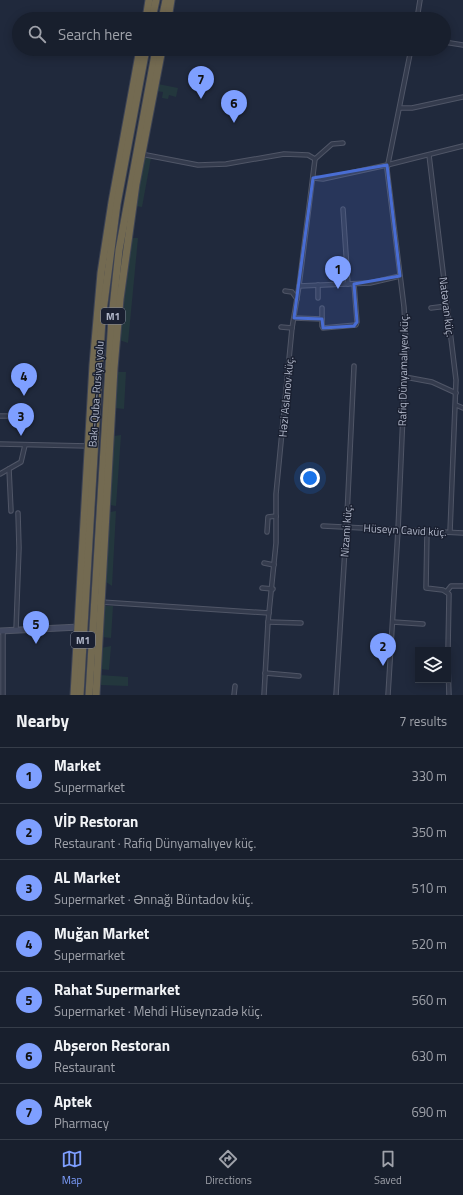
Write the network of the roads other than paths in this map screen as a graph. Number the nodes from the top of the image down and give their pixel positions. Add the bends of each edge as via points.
1 (149, 0) edge
2 (156, 0) edge
3 (166, 0) edge
4 (171, 0) edge
5 (420, 0) edge
6 (147, 12) edge
7 (153, 12) edge
8 (163, 12) edge
9 (169, 12) edge
10 (418, 12) edge
11 (451, 43) edge
12 (463, 45) edge
13 (139, 56) edge
14 (145, 56) edge
15 (155, 56) edge
16 (161, 56) edge
17 (410, 56) edge
18 (463, 97) edge
19 (400, 108) junction
20 (343, 143) dead end
21 (463, 146) edge
22 (141, 154) junction
23 (429, 155) junction
24 (316, 159) junction
25 (387, 165) junction
26 (313, 178) junction
27 (343, 209) dead end
28 (400, 276) junction
29 (348, 284) junction
30 (354, 284) junction
31 (318, 285) junction
32 (299, 286) junction
33 (285, 291) dead end
34 (318, 298) dead end
35 (298, 299) junction
36 (447, 306) junction
37 (322, 308) dead end
38 (431, 308) dead end
39 (294, 318) junction
40 (322, 319) junction
41 (281, 326) dead end
42 (292, 328) junction
43 (354, 366) dead end
44 (405, 378) junction
45 (456, 392) junction
46 (456, 405) junction
47 (463, 408) edge
48 (0, 416) edge
49 (7, 416) dead end
50 (0, 444) edge
51 (25, 445) junction
52 (89, 446) junction
53 (9, 469) junction
54 (0, 474) edge
55 (11, 511) dead end
56 (18, 513) dead end
57 (276, 516) junction
58 (323, 526) dead end
59 (346, 528) junction
60 (398, 530) junction
61 (427, 531) junction
62 (267, 532) dead end
63 (450, 532) junction
64 (463, 533) edge
65 (264, 563) dead end
66 (274, 565) junction
67 (463, 586) edge
68 (262, 588) dead end
69 (273, 589) junction
70 (447, 591) junction
71 (101, 602) junction
72 (269, 613) junction
73 (268, 622) junction
74 (393, 622) junction
75 (301, 623) dead end
76 (422, 624) dead end
77 (79, 626) junction
78 (16, 630) junction
79 (1, 631) edge
80 (448, 647) edge
81 (265, 673) junction
82 (299, 676) dead end
83 (1, 682) edge
84 (449, 683) edge
85 (235, 686) dead end
86 (3, 695) edge
87 (74, 695) edge
88 (80, 695) edge
89 (89, 695) edge
90 (96, 695) edge
91 (234, 695) edge
92 (264, 695) edge
93 (336, 695) edge
94 (388, 695) edge
95 (449, 695) edge

1 - 6 highway
2 - 7 highway
3 - 8 highway
4 - 9 highway
5 - 10 street
11 - 12 street
13 - 52 highway via 101,273
14 - 88 highway, Bakı-Quba-Rusiya yolu / M1 via 117,204 104,304
15 - 89 highway, Bakı-Quba-Rusiya yolu / M1 via 123,228 114,302 104,426
16 - 22 highway
17 - 19 street, Rafiq Dünyamalıyev küç.
18 - 19 street via 412,108
19 - 25 street, Rafiq Dünyamalıyev küç.
20 - 24 street via 332,144
21 - 23 street
22 - 24 street via 198,164 226,164 284,154 308,154
22 - 71 highway via 118,321
23 - 25 street
23 - 36 street, Natəvan küç.
24 - 26 street, Həzi Aslanov küç.
25 - 26 street
25 - 28 street, Rafiq Dünyamalıyev küç.
26 - 32 street, Həzi Aslanov küç.
27 - 29 street
28 - 30 street via 374,283
28 - 44 street, Rafiq Dünyamalıyev küç. via 406,328
29 - 30 street
29 - 31 street
30 - 40 street via 356,325 323,328
31 - 32 street
31 - 34 street
32 - 35 street, Həzi Aslanov küç.
33 - 35 street via 292,292
35 - 39 street, Həzi Aslanov küç.
36 - 38 street
36 - 45 street, Natəvan küç.
37 - 40 street
39 - 40 street
39 - 42 street, Həzi Aslanov küç.
41 - 42 street
42 - 57 street, Həzi Aslanov küç.
43 - 59 street, Nizami küç.
44 - 45 street via 432,382
44 - 60 street, Rafiq Dünyamalıyev küç.
45 - 46 street, Natəvan küç.
46 - 47 street
46 - 63 street, Natəvan küç.
48 - 49 street
50 - 51 street
51 - 52 street
51 - 53 street via 21,462
52 - 77 highway
53 - 54 street
53 - 55 street
56 - 78 street
57 - 62 street via 268,517
57 - 66 street, Həzi Aslanov küç.
58 - 59 street, Hüseyn Cavid küç.
59 - 60 street, Hüseyn Cavid küç.
59 - 93 street, Nizami küç.
60 - 61 street, Hüseyn Cavid küç.
60 - 74 street, Rafiq Dünyamalıyev küç.
61 - 63 street, Hüseyn Cavid küç.
61 - 70 street via 426,588
63 - 64 street, Hüseyn Cavid küç.
65 - 66 street
66 - 69 street, Həzi Aslanov küç.
67 - 70 street via 453,586
68 - 69 street
69 - 72 street, Həzi Aslanov küç.
70 - 80 street
71 - 72 street
71 - 90 highway
72 - 73 street, Həzi Aslanov küç.
73 - 75 street
73 - 81 street, Həzi Aslanov küç.
74 - 76 street
74 - 94 street, Rafiq Dünyamalıyev küç.
77 - 78 street
77 - 87 highway
78 - 79 street
79 - 83 street
81 - 82 street
81 - 92 street, Həzi Aslanov küç.
83 - 86 street
84 - 95 street
85 - 91 street

